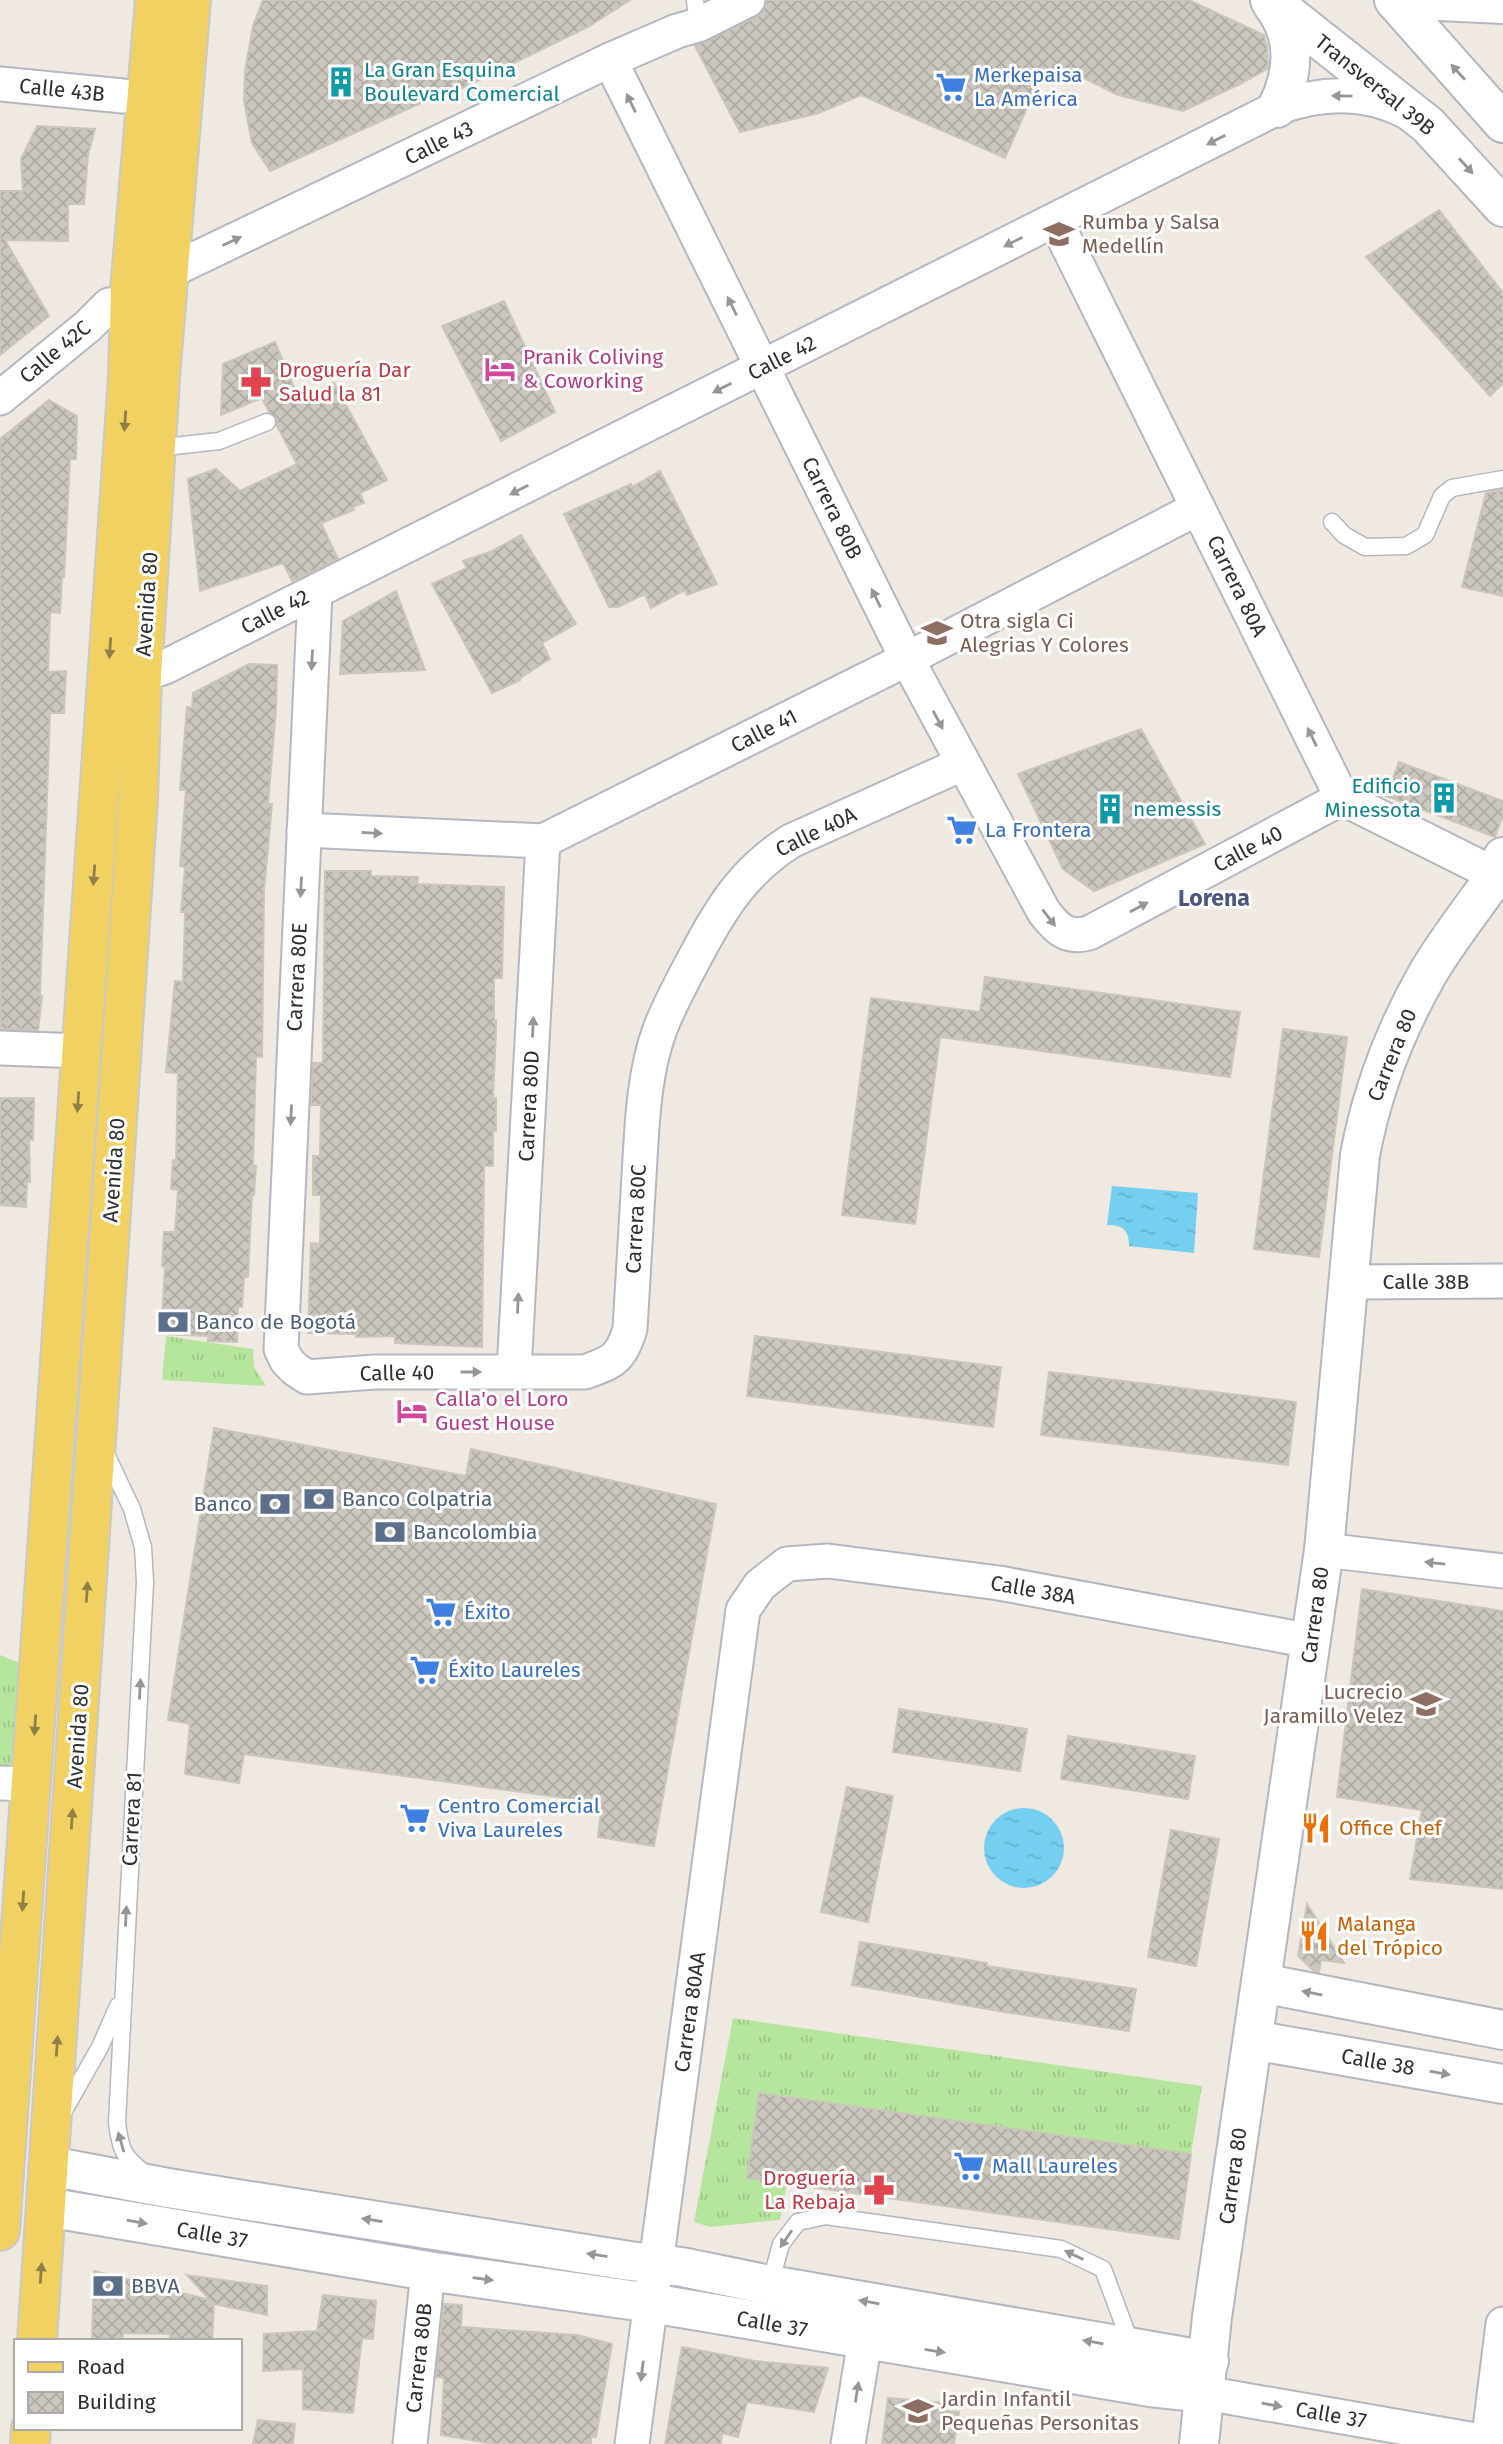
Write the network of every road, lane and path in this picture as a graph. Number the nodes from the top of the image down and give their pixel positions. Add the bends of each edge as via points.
1 (129, 0) edge
2 (155, 0) edge
3 (191, 0) edge
4 (214, 0) edge
5 (748, 0) edge
6 (1270, 0) edge
7 (1394, 0) edge
8 (1417, 0) edge
9 (1503, 4) edge
10 (696, 13) edge
11 (610, 60) junction
12 (0, 84) edge
13 (123, 96) junction
14 (1277, 108) junction
15 (1503, 123) edge
16 (1429, 125) junction
17 (1503, 135) edge
18 (1503, 207) edge
19 (1055, 220) junction
20 (170, 271) junction
21 (109, 305) junction
22 (130, 353) junction
23 (762, 368) junction
24 (0, 398) edge
25 (267, 422) dead end
26 (156, 448) junction
27 (1503, 478) edge
28 (1198, 508) junction
29 (1332, 522) dead end
30 (315, 592) junction
31 (907, 659) junction
32 (142, 675) junction
33 (961, 764) junction
34 (1342, 798) junction
35 (304, 830) junction
36 (543, 841) junction
37 (1501, 872) edge
38 (1078, 936) joint
39 (684, 977) joint
40 (0, 1048) edge
41 (82, 1051) junction
42 (1503, 1281) edge
43 (1349, 1282) junction
44 (286, 1361) joint
45 (514, 1371) junction
46 (97, 1435) junction
47 (1324, 1550) junction
48 (1503, 1571) edge
49 (760, 1585) joint
50 (1311, 1641) junction
51 (16, 1783) edge
52 (1262, 1983) junction
53 (121, 1998) junction
54 (1503, 2030) edge
55 (1252, 2040) junction
56 (1503, 2084) edge
57 (50, 2150) junction
58 (168, 2188) junction
59 (46, 2207) junction
60 (0, 2231) edge
61 (656, 2264) junction
62 (428, 2271) junction
63 (770, 2285) junction
64 (650, 2303) junction
65 (1503, 2323) edge
66 (37, 2339) edge
67 (865, 2340) junction
68 (1133, 2349) junction
69 (1207, 2377) junction
70 (1491, 2443) edge
71 (410, 2444) edge
72 (632, 2444) edge
73 (848, 2444) edge
74 (1199, 2444) edge

1 - 13 main road
2 - 22 main road, Avenida 80 via 130,290
3 - 20 main road, Avenida 80
4 - 20 main road via 199,195
5 - 10 street, Calle 43
6 - 14 street via 1283,22 1291,51 1289,81
6 - 16 street, Transversal 39B
15 -> 7 street
8 - 9 street
10 - 11 street, Calle 43 via 677,31
20 -> 11 street, Calle 43
23 -> 11 street, Carrera 80B
12 - 13 street, Calle 43B
13 - 21 main road
16 -> 14 street, Calle 42 via 1394,105 1355,96 1316,97
14 -> 19 street, Calle 42
16 - 17 street
16 -> 18 street, Transversal 39B
19 -> 23 street, Calle 42
19 - 28 street, Carrera 80A
20 - 26 main road, Avenida 80
21 - 22 main road
21 - 24 street, Calle 42C
22 -> 41 main road, Avenida 80
23 -> 30 street, Calle 42
31 -> 23 street, Carrera 80B
25 - 26 lane via 219,441
26 - 32 main road, Avenida 80
27 - 29 lane via 1452,488 1443,496 1425,535 1406,546 1365,547
28 - 31 street, Calle 41
34 -> 28 street, Carrera 80A
30 - 32 street, Calle 42
30 -> 35 street, Carrera 80E
31 -> 33 street, Carrera 80B
31 - 36 street, Calle 41
32 - 46 main road, Avenida 80
33 -> 38 street, Carrera 80B via 1044,912 1055,927
33 - 39 street, Calle 40A via 791,841 768,856 720,910
34 - 37 street
38 -> 34 street, Calle 40
35 -> 36 street, Calle 41
35 -> 44 street, Carrera 80E via 281,1349
45 -> 36 street, Carrera 80D
37 - 43 street, Carrera 80 via 1429,971 1397,1034 1360,1155
39 - 45 street, Carrera 80C via 660,1030 646,1086 630,1329 623,1351 607,1364 585,1372
40 - 41 street
41 -> 51 main road, Avenida 80
42 - 43 street, Calle 38B
43 - 47 street, Carrera 80
44 -> 45 street, Calle 40 via 307,1377
53 -> 46 lane, Carrera 81 via 145,1582 143,1547 132,1509
57 -> 46 main road, Avenida 80
48 -> 47 street
47 - 50 street, Carrera 80
49 - 50 street, Calle 38A via 787,1564 828,1561 999,1583
49 - 61 street, Carrera 80AA via 743,1610
50 - 52 street, Carrera 80
51 -> 60 main road, Avenida 80
54 -> 52 street
52 - 55 street, Carrera 80
53 - 57 lane
58 -> 53 lane, Carrera 81 via 131,2163 120,2147
55 -> 56 street, Calle 38
55 - 69 street, Carrera 80
57 - 58 street, Calle 37
57 - 59 main road, Avenida 80
61 -> 58 street, Calle 37
59 -> 62 street, Calle 37
66 -> 59 main road, Avenida 80
61 - 63 street, Calle 37
61 - 64 street, Carrera 80AA
62 -> 64 street, Calle 37
62 - 71 street, Carrera 80B
68 -> 63 street, Calle 37
68 -> 63 lane via 1103,2269 1061,2249 826,2216 798,2222 781,2244
64 - 67 street, Calle 37
64 -> 72 street, Carrera 80AA
65 - 70 street
67 -> 69 street, Calle 37 via 1150,2387
73 -> 67 street
68 - 69 street, Calle 37
69 -> 70 street, Calle 37
69 - 74 street, Carrera 80

